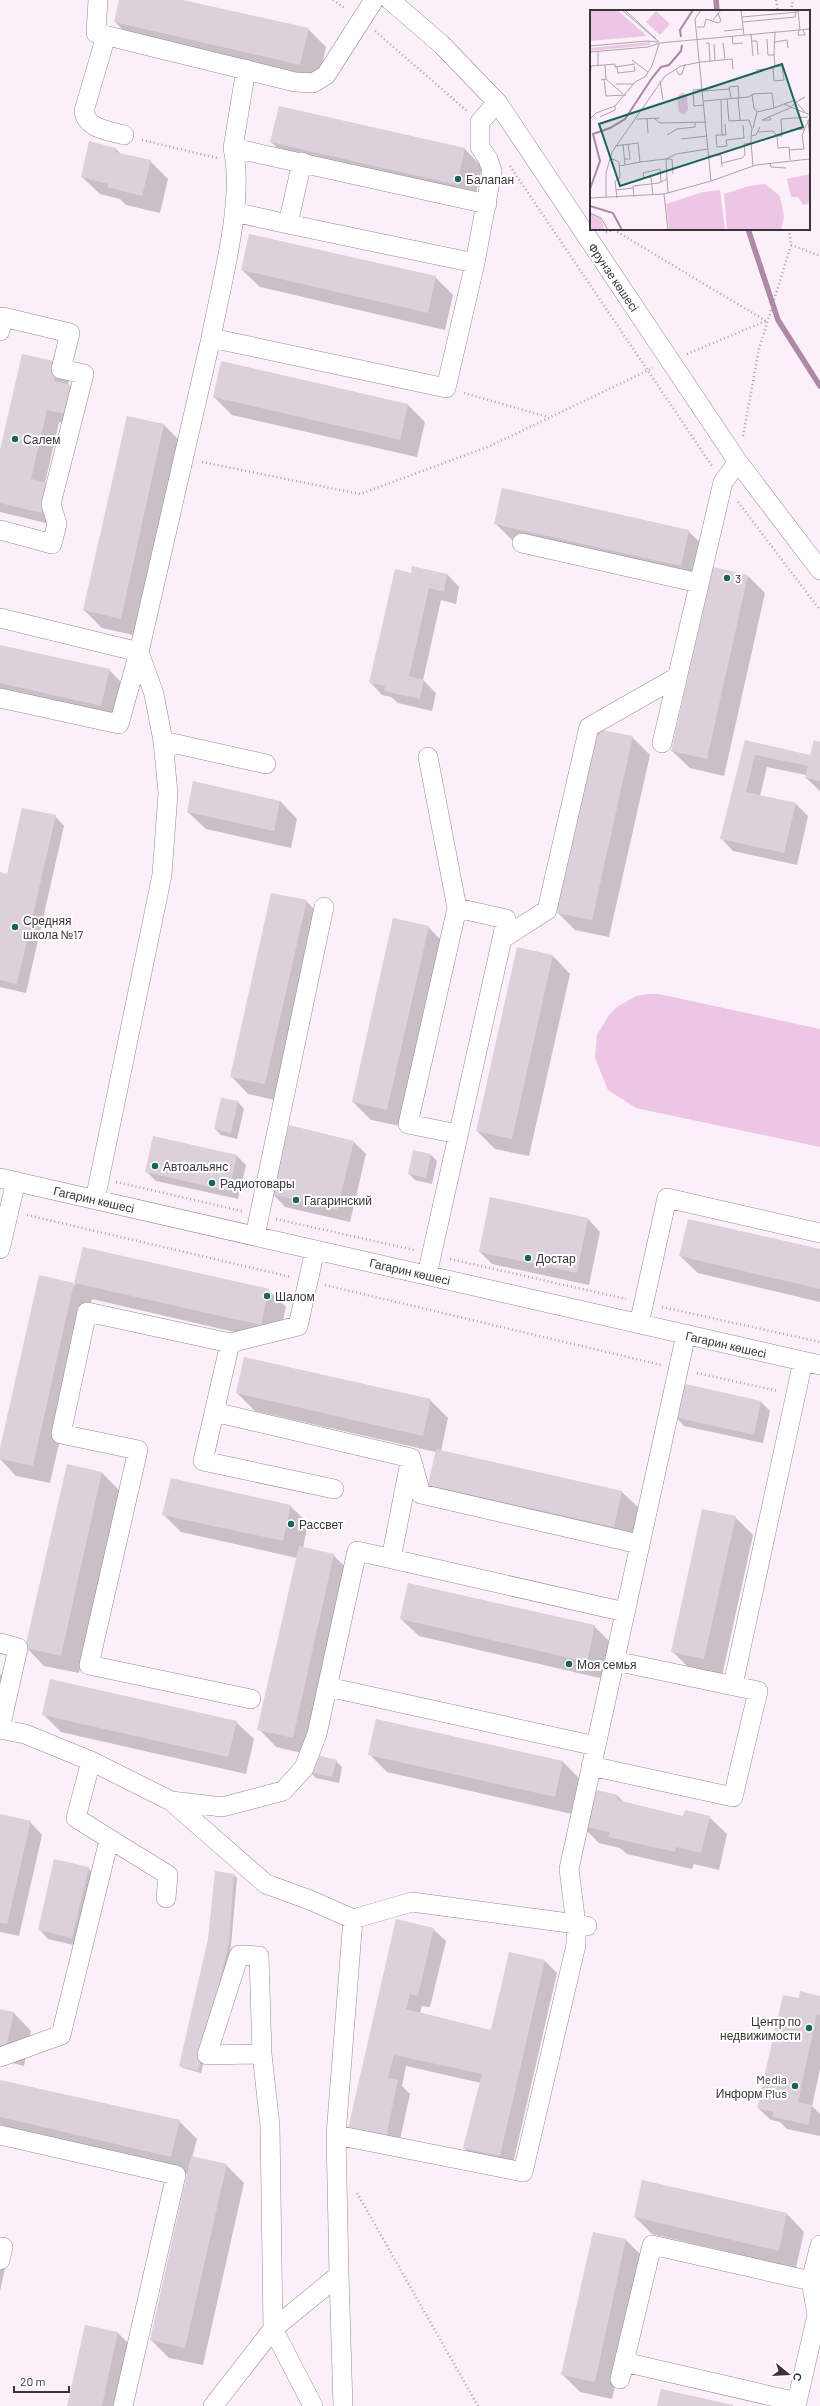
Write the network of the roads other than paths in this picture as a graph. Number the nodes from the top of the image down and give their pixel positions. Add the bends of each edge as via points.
1 (98, 0) edge
2 (374, 0) edge
3 (390, 0) edge
4 (106, 36) junction
5 (246, 69) junction
6 (496, 102) junction
7 (124, 135) road end
8 (235, 156) junction
9 (302, 162) junction
10 (487, 204) junction
11 (234, 212) junction
12 (288, 224) junction
13 (475, 263) junction
14 (0, 331) edge
15 (211, 338) junction
16 (738, 462) junction
17 (0, 530) edge
18 (522, 543) dead end
19 (820, 570) edge
20 (699, 583) junction
21 (0, 618) edge
22 (139, 652) junction
23 (677, 677) junction
24 (0, 698) edge
25 (163, 741) junction
26 (662, 743) dead end
27 (428, 757) dead end
28 (266, 764) dead end
29 (324, 907) dead end
30 (457, 908) junction
31 (502, 939) junction
32 (458, 1134) junction
33 (8, 1180) edge
34 (95, 1200) junction
35 (820, 1233) edge
36 (255, 1236) junction
37 (0, 1249) edge
38 (315, 1250) junction
39 (427, 1275) junction
40 (639, 1324) junction
41 (686, 1334) junction
42 (230, 1343) junction
43 (812, 1363) edge
44 (214, 1412) junction
45 (411, 1458) junction
46 (334, 1489) dead end
47 (640, 1544) junction
48 (391, 1559) junction
49 (625, 1612) junction
50 (0, 1643) edge
51 (615, 1661) junction
52 (733, 1685) junction
53 (328, 1686) junction
54 (251, 1699) dead end
55 (0, 1729) edge
56 (596, 1746) junction
57 (91, 1761) junction
58 (591, 1766) junction
59 (171, 1801) junction
60 (109, 1840) junction
61 (166, 1898) dead end
62 (353, 1919) junction
63 (582, 1925) junction
64 (262, 2054) junction
65 (0, 2057) edge
66 (336, 2134) junction
67 (0, 2135) edge
68 (820, 2245) edge
69 (339, 2275) junction
70 (811, 2281) junction
71 (818, 2315) edge
72 (273, 2329) junction
73 (123, 2406) edge
74 (213, 2406) edge
75 (313, 2406) edge
76 (343, 2406) edge

1 - 4 street via 96,34
2 - 5 street via 326,76 313,83 295,82
3 - 6 street, Фрунзе көшесі via 441,44
4 - 5 street
4 - 7 street via 84,117 90,124
5 - 8 street
6 - 10 street via 480,122 480,147 492,171
6 - 16 street, Фрунзе көшесі
8 - 9 street
8 - 11 street
9 - 10 street
9 - 12 street
10 - 13 street
11 - 12 street
11 - 15 street
12 - 13 street
13 - 15 street via 446,388
14 - 17 street via 4,317 70,334 61,369 84,374 52,504 57,524 52,544
15 - 22 street
16 - 19 street, Фрунзе көшесі
16 - 20 street via 723,482
18 - 20 street
20 - 23 street
21 - 22 street
22 - 24 street via 118,724
22 - 25 street via 154,694
23 - 26 street
23 - 31 street via 589,727 547,910
25 - 28 street
25 - 34 street via 168,793 162,875
27 - 30 street
29 - 36 street
30 - 31 street via 506,919
30 - 32 street via 408,1124
31 - 32 street
32 - 39 street
33 - 34 street, Гагарин көшесі
33 - 37 street via 9,1211
34 - 36 street, Гагарин көшесі
35 - 40 street via 667,1198
36 - 38 street, Гагарин көшесі
38 - 39 street, Гагарин көшесі
38 - 42 street via 298,1326
39 - 40 street, Гагарин көшесі
40 - 41 street, Гагарин көшесі
41 - 43 street, Гагарин көшесі
41 - 47 street
42 - 44 street
42 - 54 street via 87,1312 61,1434 138,1450 89,1665
43 - 52 street via 796,1394
44 - 45 street
44 - 46 street via 204,1461
45 - 47 street via 421,1494
45 - 48 street
47 - 49 street
48 - 49 street
48 - 53 street via 357,1551
49 - 51 street
50 - 55 street via 18,1648
51 - 52 street
51 - 56 street
52 - 58 street via 758,1691 733,1797
53 - 56 street
53 - 59 street via 317,1734 304,1768 283,1791 222,1807
55 - 57 street via 25,1734
56 - 58 street
57 - 59 street
57 - 60 street via 76,1818
58 - 63 street via 569,1869
59 - 62 street via 266,1884
60 - 61 street via 168,1875
60 - 65 street via 61,2035
62 - 63 street via 412,1902
62 - 66 street
63 - 66 street via 523,2172
64 - 64 street via 258,1956 239,1955 207,2055
64 - 72 street via 270,2126
66 - 69 street
67 - 73 street via 176,2175
68 - 70 street
69 - 72 street
69 - 76 street
70 - 71 street
70 - 71 street via 652,2244 622,2371 797,2402
72 - 74 street
72 - 75 street

